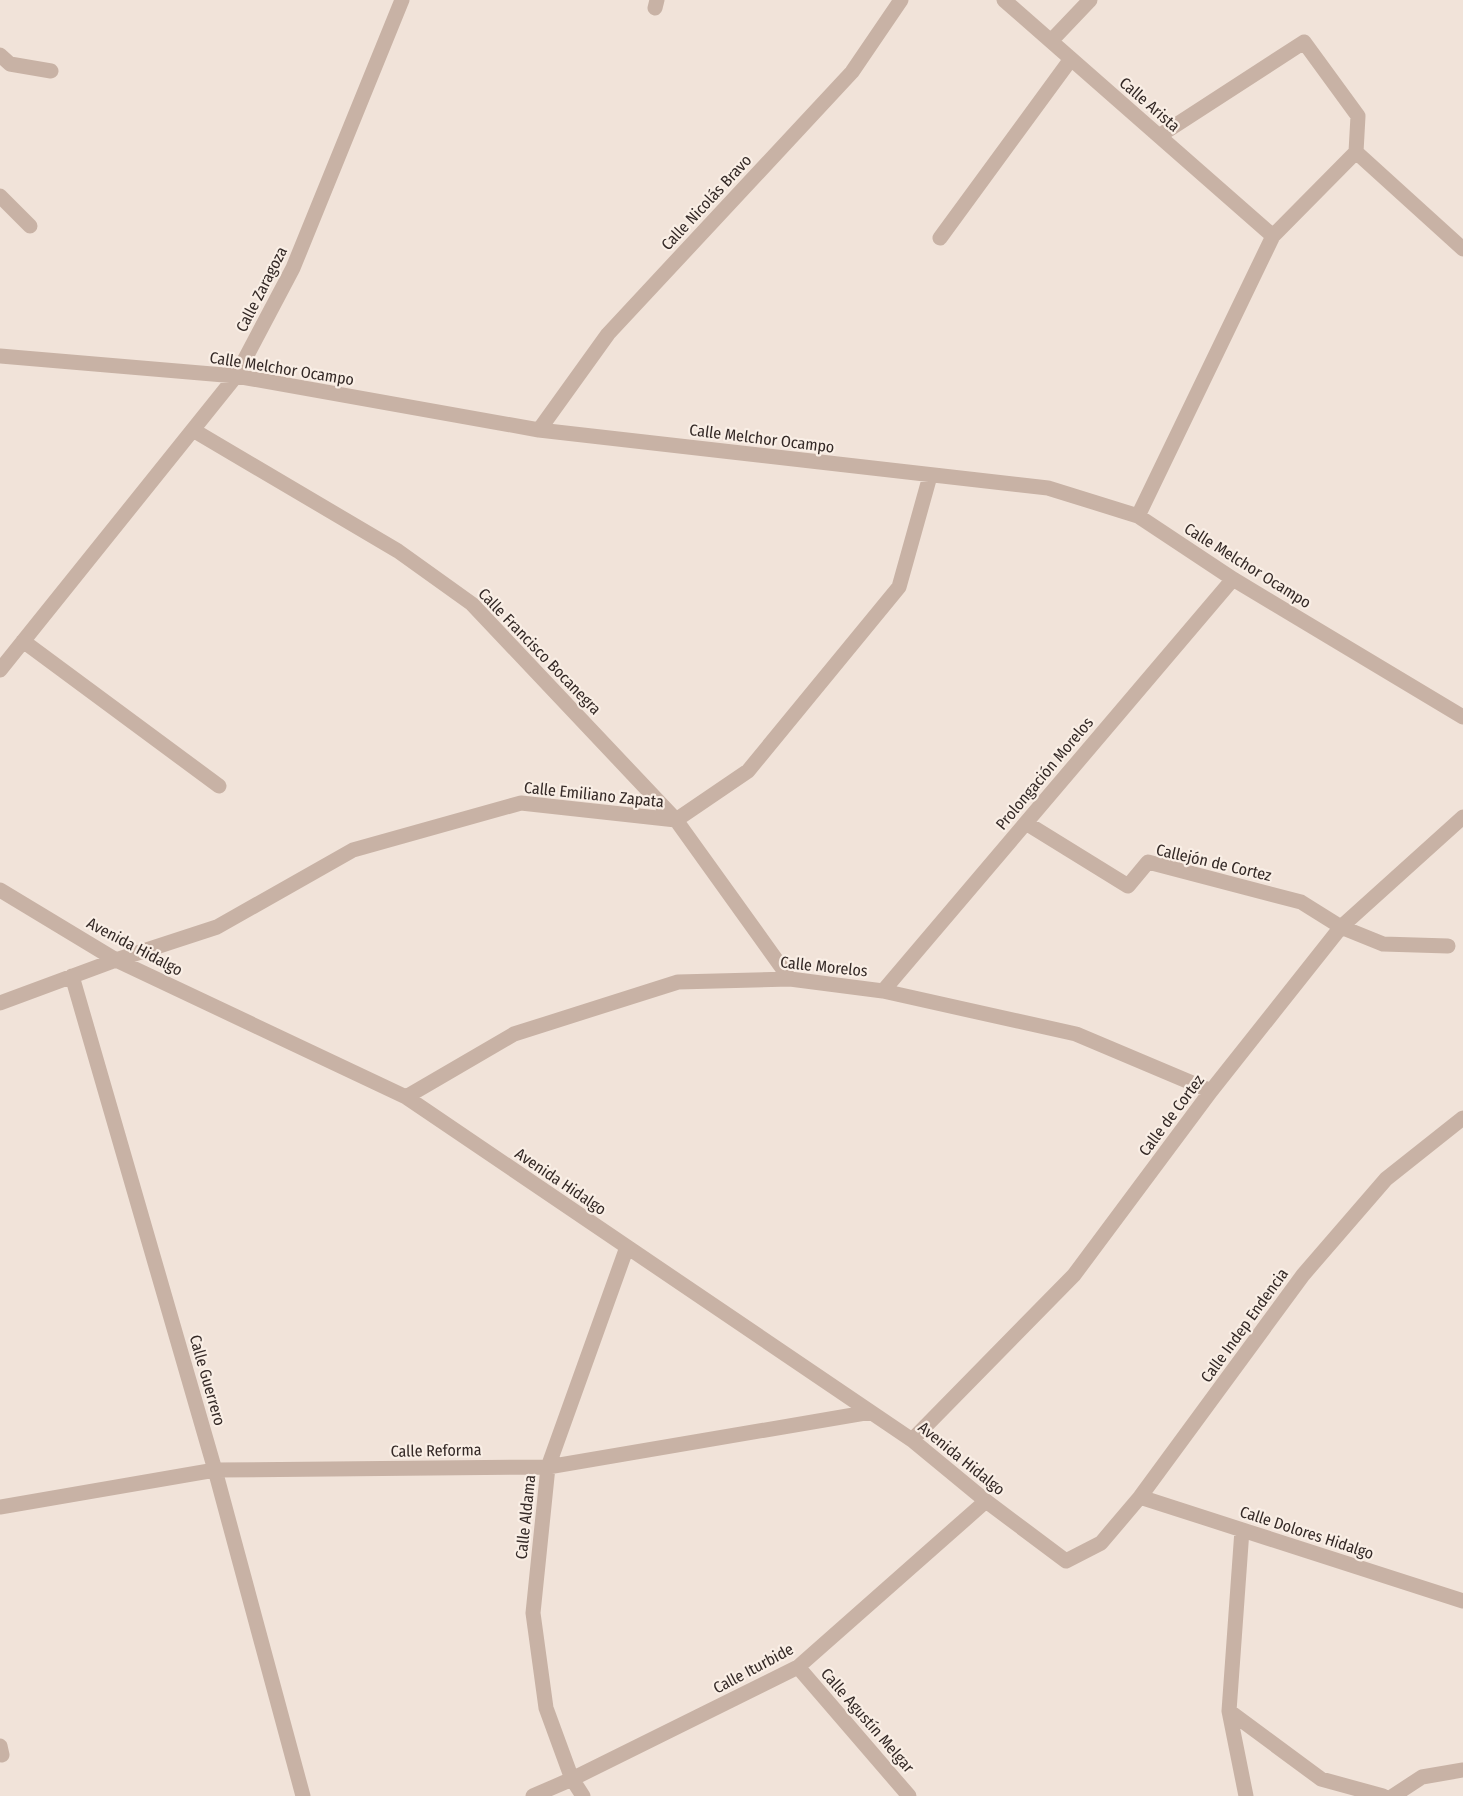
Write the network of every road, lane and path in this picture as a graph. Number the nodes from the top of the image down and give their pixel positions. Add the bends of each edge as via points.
1 (402, 0) edge
2 (901, 0) edge
3 (1004, 0) edge
4 (1090, 0) edge
5 (1051, 41) junction
6 (0, 55) edge
7 (1071, 59) junction
8 (51, 71) dead end
9 (1159, 136) junction
10 (1356, 152) junction
11 (0, 196) edge
12 (30, 226) dead end
13 (1273, 236) junction
14 (940, 238) dead end
15 (1463, 249) edge
16 (0, 356) edge
17 (236, 376) junction
18 (193, 430) junction
19 (539, 430) junction
20 (930, 476) junction
21 (1138, 516) junction
22 (1233, 579) junction
23 (23, 641) junction
24 (0, 670) edge
25 (1463, 717) edge
26 (219, 786) dead end
27 (1463, 817) edge
28 (676, 820) junction
29 (1026, 823) junction
30 (0, 890) edge
31 (1341, 927) junction
32 (1448, 946) dead end
33 (116, 960) junction
34 (72, 976) junction
35 (790, 979) junction
36 (884, 991) junction
37 (0, 1003) edge
38 (1211, 1091) junction
39 (406, 1097) junction
40 (1463, 1118) edge
41 (627, 1247) junction
42 (871, 1412) junction
43 (912, 1440) junction
44 (548, 1467) junction
45 (215, 1470) junction
46 (1140, 1497) junction
47 (986, 1501) junction
48 (0, 1507) edge
49 (1242, 1530) junction
50 (1066, 1561) joint
51 (1463, 1601) edge
52 (798, 1667) junction
53 (1229, 1711) junction
54 (1463, 1770) edge
55 (572, 1779) junction
56 (303, 1796) edge
57 (533, 1796) edge
58 (583, 1796) edge
59 (909, 1796) edge
60 (1246, 1796) edge
61 (1383, 1796) edge
62 (1393, 1796) edge

1 - 17 street, Calle Zaragoza via 293,268
2 - 19 street, Calle Nicolás Bravo via 852,72 608,334
3 - 5 street, Calle Arista
4 - 5 street
5 - 7 street, Calle Arista
6 - 8 street via 10,64
7 - 9 street, Calle Arista
7 - 14 street
9 - 10 street via 1304,42 1358,116
9 - 13 street, Calle Arista
10 - 13 street
10 - 15 street
11 - 12 street
13 - 21 street
16 - 17 street, Calle Melchor Ocampo
17 - 18 street, Calle Zaragoza
17 - 19 street, Calle Melchor Ocampo
18 - 23 street, Calle Zaragoza
18 - 28 street, Calle Francisco Bocanegra via 398,551 472,604
19 - 20 street, Calle Melchor Ocampo
20 - 21 street, Calle Melchor Ocampo via 1048,488
20 - 28 street, Calle Emiliano Zapata via 899,587 748,771
21 - 22 street, Calle Melchor Ocampo
22 - 25 street, Calle Melchor Ocampo
22 - 29 street, Prolongación Morelos
23 - 24 street, Calle Zaragoza
23 - 26 street
27 - 31 street, Calle de Cortez
28 - 33 street, Calle Emiliano Zapata via 520,803 353,850 217,927
28 - 35 street, Calle Francisco Bocanegra
29 - 31 street, Callejón de Cortez via 1128,886 1148,862 1301,902
29 - 36 street, Prolongación Morelos
30 - 33 street, Avenida Hidalgo
31 - 32 street via 1383,944
31 - 38 street, Calle de Cortez
33 - 34 street, Calle Emiliano Zapata
33 - 39 street, Avenida Hidalgo
34 - 37 street, Calle Emiliano Zapata
34 - 45 street, Calle Guerrero
35 - 36 street, Calle Morelos
35 - 39 street, Calle Morelos via 678,982 514,1034
36 - 38 street, Calle Morelos via 1076,1034
38 - 43 street, Calle de Cortez via 1074,1275
39 - 41 street, Avenida Hidalgo
40 - 46 street, Calle Indep Endencia via 1386,1179 1311,1266
41 - 42 street, Avenida Hidalgo
41 - 44 street, Calle Aldama
42 - 43 street, Avenida Hidalgo
42 - 44 street, Calle Reforma
43 - 47 street, Avenida Hidalgo
44 - 45 street, Calle Reforma
44 - 55 street, Calle Aldama via 533,1612 546,1708
45 - 48 street, Calle Reforma
45 - 56 street, Calle Guerrero
46 - 49 street, Calle Dolores Hidalgo
46 - 50 street, Calle Indep Endencia via 1101,1543
47 - 50 street, Avenida Hidalgo
47 - 52 street, Calle Iturbide
49 - 51 street, Calle Dolores Hidalgo
49 - 53 street
52 - 55 street, Calle Iturbide
52 - 59 street, Calle Agustín Melgar
53 - 60 street
53 - 61 street via 1321,1779
54 - 62 street via 1422,1777
55 - 57 street, Calle Iturbide
55 - 58 street, Calle Aldama

